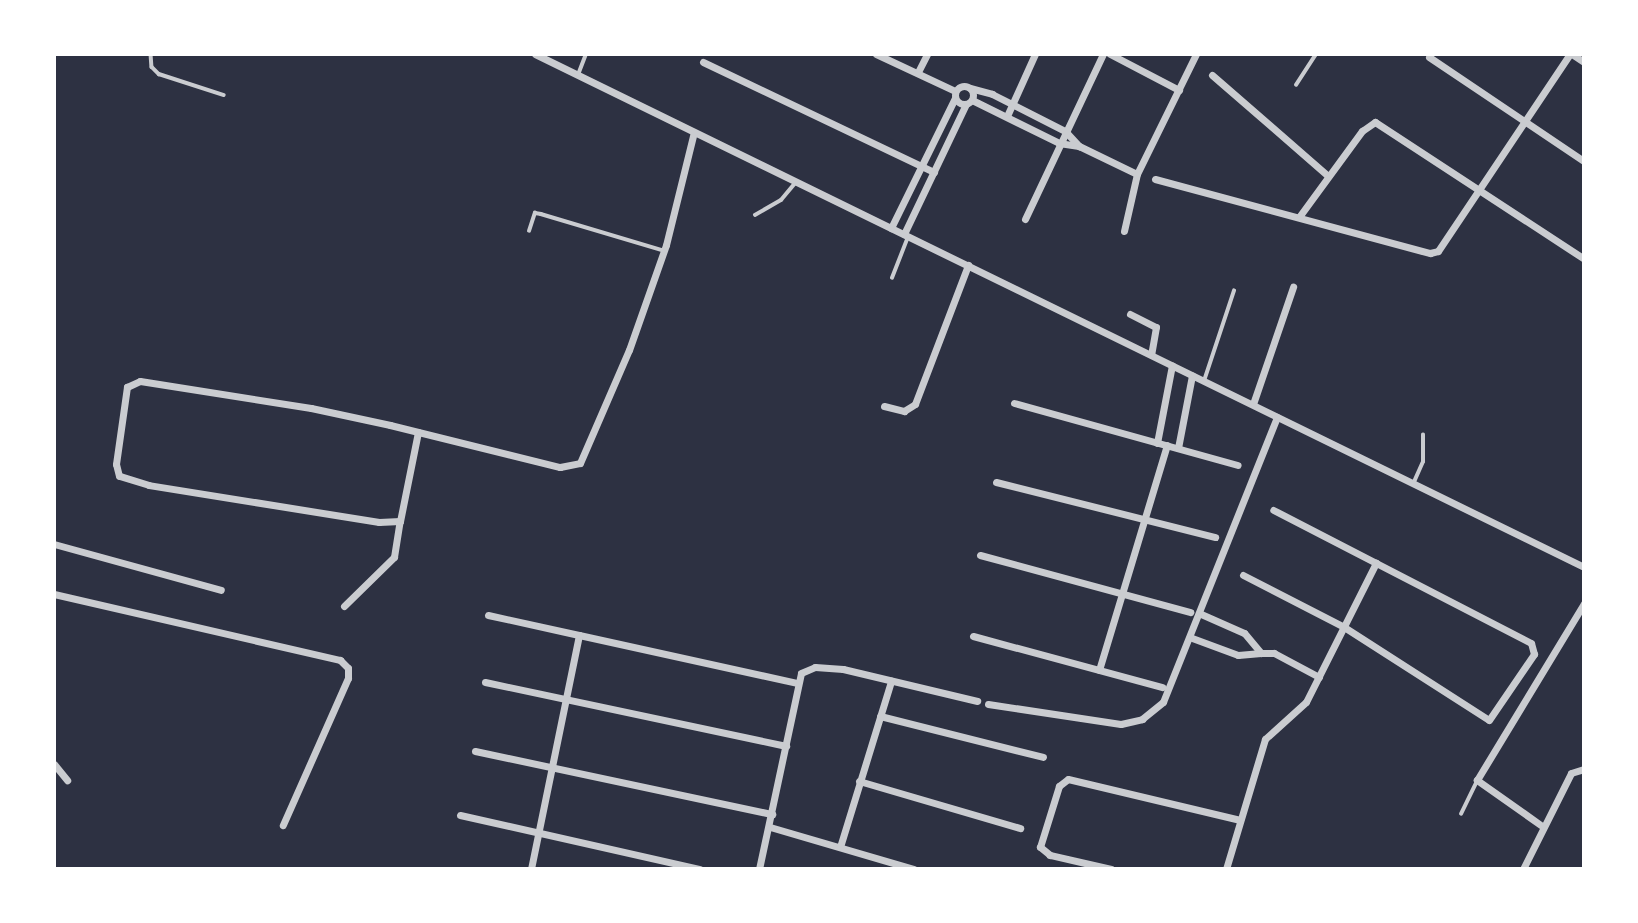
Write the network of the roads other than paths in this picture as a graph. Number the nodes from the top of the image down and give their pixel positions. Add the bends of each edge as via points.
1 (151, 54) edge
2 (535, 54) edge
3 (586, 54) edge
4 (876, 54) edge
5 (927, 54) edge
6 (1035, 54) edge
7 (1104, 54) edge
8 (1110, 54) edge
9 (1196, 54) edge
10 (1316, 54) edge
11 (1571, 54) edge
12 (1429, 57) dead end
13 (703, 62) dead end
14 (1584, 62) edge
15 (918, 72) junction
16 (578, 75) junction
17 (1212, 75) dead end
18 (1296, 85) dead end
19 (971, 88) junction
20 (1179, 90) junction
21 (955, 94) junction
22 (224, 95) dead end
23 (969, 102) junction
24 (1012, 103) junction
25 (1006, 116) junction
26 (1525, 122) junction
27 (1065, 131) junction
28 (694, 132) junction
29 (1059, 143) junction
30 (1079, 146) junction
31 (1584, 161) edge
32 (922, 166) junction
33 (934, 172) junction
34 (1137, 174) junction
35 (1328, 176) junction
36 (1155, 179) dead end
37 (796, 183) junction
38 (1480, 191) junction
39 (755, 215) dead end
40 (1299, 217) junction
41 (1025, 219) dead end
42 (891, 228) junction
43 (529, 230) dead end
44 (1124, 231) dead end
45 (906, 235) junction
46 (664, 250) junction
47 (1584, 259) edge
48 (968, 265) junction
49 (892, 278) dead end
50 (1293, 287) dead end
51 (1234, 291) dead end
52 (1130, 314) dead end
53 (1151, 355) junction
54 (1172, 365) junction
55 (1192, 375) junction
56 (1204, 381) junction
57 (1014, 403) dead end
58 (1253, 404) junction
59 (884, 406) dead end
60 (1277, 417) junction
61 (418, 432) junction
62 (1423, 435) dead end
63 (1157, 443) junction
64 (1167, 445) junction
65 (1178, 448) junction
66 (1238, 465) dead end
67 (996, 482) dead end
68 (1413, 484) junction
69 (1273, 510) dead end
70 (1145, 519) junction
71 (400, 521) junction
72 (1215, 537) dead end
73 (54, 544) edge
74 (980, 555) dead end
75 (1376, 563) junction
76 (1584, 567) edge
77 (1243, 575) dead end
78 (221, 590) dead end
79 (1123, 593) junction
80 (54, 594) edge
81 (1584, 603) edge
82 (344, 606) dead end
83 (1190, 612) dead end
84 (1201, 614) junction
85 (488, 615) dead end
86 (1344, 627) junction
87 (579, 635) junction
88 (973, 636) dead end
89 (1192, 638) junction
90 (1261, 653) junction
91 (1099, 670) junction
92 (1319, 677) junction
93 (891, 681) junction
94 (485, 682) dead end
95 (798, 683) junction
96 (1162, 687) dead end
97 (566, 700) junction
98 (977, 701) dead end
99 (988, 704) dead end
100 (880, 716) junction
101 (786, 746) junction
102 (475, 751) dead end
103 (1043, 757) dead end
104 (54, 764) edge
105 (553, 766) junction
106 (1584, 769) edge
107 (67, 780) dead end
108 (1477, 780) junction
109 (859, 781) junction
110 (772, 814) junction
111 (1461, 814) dead end
112 (460, 815) dead end
113 (1240, 820) junction
114 (283, 825) dead end
115 (1542, 826) junction
116 (770, 827) junction
117 (1020, 828) dead end
118 (538, 832) junction
119 (840, 848) junction
120 (531, 869) edge
121 (700, 869) edge
122 (759, 869) edge
123 (914, 869) edge
124 (1111, 869) edge
125 (1226, 869) edge
126 (1524, 869) edge

1 - 22 lane via 152,67 159,74
2 - 16 street
3 - 16 lane
4 - 15 street
5 - 15 street
6 - 24 street
7 - 27 street
8 - 20 street
9 - 20 street
10 - 18 lane
11 - 14 street
11 - 26 street
12 - 26 street
13 - 32 street
15 - 21 street
16 - 28 street
17 - 35 street
19 - 21 street via 962,85
19 - 23 street
19 - 24 street
20 - 34 street
21 - 23 street
21 - 32 street
23 - 25 street
23 - 33 street
24 - 25 street
24 - 27 street
25 - 29 street
26 - 31 street
26 - 38 street
27 - 29 street
27 - 30 street
28 - 37 street
28 - 46 street
29 - 30 street
29 - 41 street
30 - 34 street
32 - 33 street
32 - 42 street
33 - 45 street
34 - 44 street
35 - 38 street via 1375,122
35 - 40 street
36 - 40 street
37 - 39 lane via 781,200
37 - 42 street
38 - 40 street via 1444,244 1430,253
38 - 47 street
42 - 45 street
43 - 46 lane via 535,214 541,214
45 - 48 street
45 - 49 lane
46 - 61 street via 629,350 580,463 561,467
48 - 53 street
48 - 59 street via 915,404 904,411
50 - 58 street
51 - 56 lane
52 - 53 street via 1156,327
53 - 54 street
54 - 55 street
54 - 63 street
55 - 56 street
55 - 65 street
56 - 58 street
57 - 63 street
58 - 60 street
60 - 68 street
60 - 84 street
61 - 71 street
61 - 71 street via 311,408 173,386 140,382 127,387 116,464 119,476 126,480 379,522
62 - 68 lane via 1423,462
63 - 64 street
64 - 65 street
64 - 70 street
65 - 66 street
67 - 70 street
68 - 76 street
69 - 75 street
70 - 72 street
70 - 79 street
71 - 82 street via 394,557
73 - 78 street
74 - 79 street
75 - 86 street
75 - 86 street via 1531,643 1534,654 1489,720
77 - 86 street
79 - 83 street
79 - 91 street
80 - 114 street via 341,660 348,668 348,678
81 - 108 street
84 - 89 street
84 - 90 street via 1244,633
85 - 87 street
86 - 92 street
87 - 95 street
87 - 97 street
88 - 91 street
89 - 90 street via 1238,655
89 - 99 street via 1170,693 1149,715 1133,722 1108,723
90 - 92 street via 1274,653
91 - 96 street
92 - 113 street via 1300,712 1265,739
93 - 95 street via 825,666 807,669
93 - 98 street
93 - 100 street
94 - 97 street
95 - 101 street
97 - 101 street
97 - 105 street
100 - 103 street
100 - 109 street
101 - 110 street
102 - 105 street
104 - 107 street
105 - 110 street
105 - 118 street
106 - 115 street via 1571,773
108 - 111 lane
108 - 115 street
109 - 117 street
109 - 119 street
110 - 116 street
112 - 118 street
113 - 124 street via 1068,779 1059,786 1041,847 1050,855
113 - 125 street
115 - 126 street
116 - 119 street
116 - 122 street
118 - 120 street
118 - 121 street
119 - 123 street

